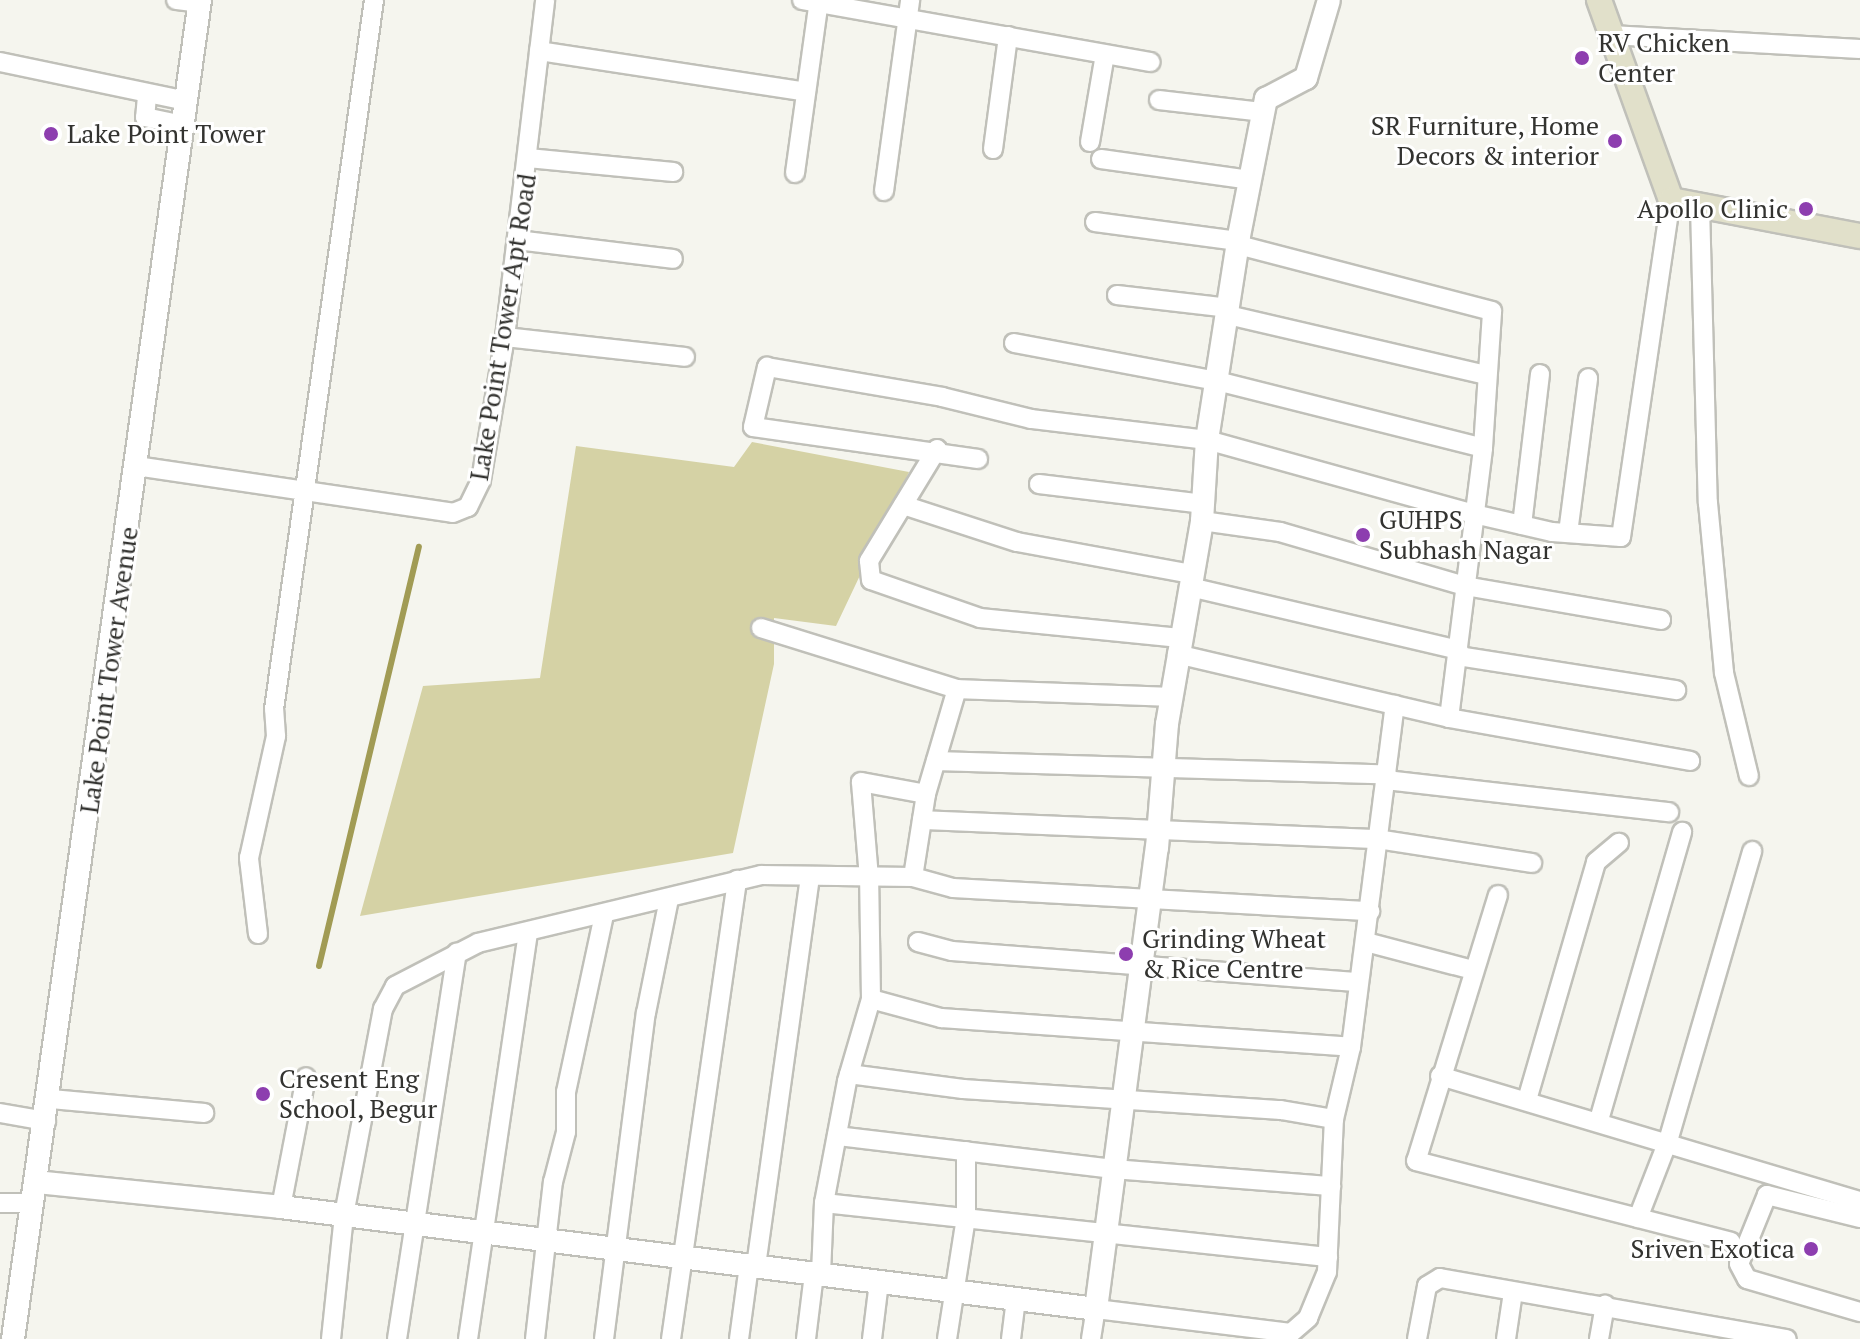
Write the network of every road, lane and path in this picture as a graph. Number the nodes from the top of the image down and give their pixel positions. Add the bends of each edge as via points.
1 (176, 0) edge
2 (374, 0) edge
3 (545, 0) edge
4 (1329, 0) edge
5 (1599, 0) edge
6 (813, 1) edge
7 (200, 2) edge
8 (908, 9) edge
9 (1611, 35) junction
10 (1008, 36) junction
11 (1860, 49) edge
12 (539, 51) junction
13 (1105, 54) junction
14 (0, 62) edge
15 (1151, 62) dead end
16 (806, 92) junction
17 (147, 96) junction
18 (1159, 100) dead end
19 (186, 101) junction
20 (1263, 112) junction
21 (183, 125) junction
22 (1090, 142) dead end
23 (993, 149) dead end
24 (528, 158) junction
25 (1101, 159) dead end
26 (673, 172) dead end
27 (795, 173) dead end
28 (1250, 180) junction
29 (884, 191) dead end
30 (1671, 200) junction
31 (1700, 206) junction
32 (1095, 222) dead end
33 (1860, 236) edge
34 (517, 240) junction
35 (1238, 243) junction
36 (673, 259) dead end
37 (1117, 295) dead end
38 (1228, 311) junction
39 (505, 337) junction
40 (1014, 343) dead end
41 (685, 357) dead end
42 (1540, 374) dead end
43 (1486, 375) junction
44 (1588, 378) dead end
45 (1217, 381) junction
46 (1207, 440) junction
47 (1483, 448) junction
48 (937, 449) junction
49 (978, 459) dead end
50 (136, 466) junction
51 (1039, 484) dead end
52 (306, 488) junction
53 (903, 505) junction
54 (1203, 512) junction
55 (1474, 514) junction
56 (1522, 525) junction
57 (1568, 533) junction
58 (1191, 580) junction
59 (1465, 586) junction
60 (1661, 620) dead end
61 (761, 628) dead end
62 (1179, 646) junction
63 (1458, 653) junction
64 (957, 689) junction
65 (1676, 690) dead end
66 (1171, 697) junction
67 (1395, 705) junction
68 (1449, 718) junction
69 (936, 761) junction
70 (1690, 761) dead end
71 (1164, 766) junction
72 (1749, 776) dead end
73 (1386, 777) junction
74 (926, 794) junction
75 (1669, 812) dead end
76 (922, 820) junction
77 (1158, 831) junction
78 (1682, 832) dead end
79 (1377, 839) junction
80 (1619, 843) dead end
81 (1752, 851) dead end
82 (1532, 863) dead end
83 (810, 877) junction
84 (913, 877) junction
85 (869, 878) junction
86 (737, 880) junction
87 (1498, 895) dead end
88 (669, 899) junction
89 (1149, 900) junction
90 (1370, 911) junction
91 (604, 914) junction
92 (528, 931) junction
93 (258, 934) dead end
94 (918, 942) dead end
95 (1366, 942) junction
96 (457, 953) junction
97 (1139, 966) junction
98 (1473, 970) junction
99 (1359, 982) junction
100 (871, 999) junction
101 (1131, 1033) junction
102 (1351, 1047) junction
103 (849, 1074) junction
104 (1440, 1076) junction
105 (306, 1077) dead end
106 (1123, 1097) junction
107 (1527, 1100) junction
108 (48, 1110) junction
109 (0, 1113) edge
110 (204, 1113) dead end
111 (1334, 1119) junction
112 (1599, 1120) junction
113 (837, 1136) junction
114 (1668, 1141) junction
115 (966, 1151) junction
116 (1113, 1169) junction
117 (1331, 1186) junction
118 (34, 1192) junction
119 (1817, 1197) junction
120 (0, 1203) edge
121 (824, 1203) junction
122 (281, 1207) junction
123 (1859, 1210) edge
124 (344, 1215) junction
125 (964, 1218) junction
126 (1638, 1218) junction
127 (412, 1223) junction
128 (482, 1232) junction
129 (1105, 1233) junction
130 (548, 1240) junction
131 (1731, 1242) dead end
132 (617, 1249) junction
133 (683, 1257) junction
134 (1328, 1257) junction
135 (752, 1266) junction
136 (817, 1274) junction
137 (879, 1282) junction
138 (953, 1291) junction
139 (1513, 1292) junction
140 (1016, 1299) junction
141 (1605, 1305) junction
142 (1096, 1309) junction
143 (1860, 1312) edge
144 (1704, 1331) edge
145 (13, 1339) edge
146 (331, 1339) edge
147 (397, 1339) edge
148 (468, 1339) edge
149 (535, 1339) edge
150 (604, 1339) edge
151 (671, 1339) edge
152 (739, 1339) edge
153 (806, 1339) edge
154 (872, 1339) edge
155 (947, 1339) edge
156 (1011, 1339) edge
157 (1091, 1339) edge
158 (1417, 1339) edge
159 (1506, 1339) edge
160 (1599, 1339) edge
161 (1787, 1339) edge

1 - 7 street
2 - 52 street
3 - 12 street, Lake Point Tower Apt Road
4 - 20 street via 1306,78 1266,99
5 - 9 main road
6 - 8 street
6 - 16 street
7 - 19 street, Lake Point Tower Avenue
8 - 10 street
8 - 29 street
9 - 11 street
9 - 30 main road
10 - 13 street
10 - 23 street
12 - 16 street
12 - 24 street, Lake Point Tower Apt Road
13 - 15 street
13 - 22 street
14 - 17 street
16 - 27 street
17 - 19 street
17 - 21 street via 145,117
18 - 20 street
19 - 21 street, Lake Point Tower Avenue
20 - 28 street
21 - 50 street, Lake Point Tower Avenue
24 - 26 street
24 - 34 street, Lake Point Tower Apt Road
25 - 28 street
28 - 35 street
30 - 31 main road
30 - 57 street via 1621,537
31 - 33 main road
31 - 72 street via 1708,503 1724,673
32 - 35 street
34 - 36 street
34 - 39 street, Lake Point Tower Apt Road
35 - 38 street
35 - 43 street via 1492,311
37 - 38 street
38 - 43 street
38 - 45 street
39 - 41 street
39 - 52 street, Lake Point Tower Apt Road via 481,480 468,507 453,513
40 - 45 street
42 - 56 street
43 - 47 street
44 - 57 street
45 - 46 street
45 - 47 street
46 - 48 street via 1031,419 942,397 767,367 753,427
46 - 54 street
46 - 55 street
47 - 55 street
48 - 49 street
48 - 53 street
50 - 52 street, Lake Point Tower Apt Road
50 - 108 street, Lake Point Tower Avenue
51 - 54 street
52 - 93 street via 274,709 276,736 249,858
53 - 58 street via 1017,542
53 - 62 street via 869,561 871,580 980,618
54 - 58 street
54 - 59 street
55 - 56 street
55 - 59 street
56 - 57 street
58 - 62 street
58 - 63 street
59 - 60 street
59 - 63 street
61 - 64 street
62 - 66 street
62 - 67 street
63 - 65 street
63 - 68 street
64 - 66 street
64 - 69 street
66 - 71 street
67 - 68 street
67 - 73 street
68 - 70 street
69 - 71 street
69 - 74 street
71 - 73 street
71 - 77 street
73 - 75 street
73 - 79 street
74 - 76 street
74 - 85 street via 861,782
76 - 77 street
76 - 84 street
77 - 79 street
77 - 89 street
78 - 112 street
79 - 82 street
79 - 90 street
80 - 107 street via 1596,862
81 - 114 street
83 - 85 street
83 - 86 street
83 - 135 street
84 - 85 street
84 - 89 street via 953,888
85 - 100 street
86 - 88 street
86 - 133 street
87 - 98 street
88 - 91 street
88 - 132 street via 646,1013
89 - 90 street
89 - 97 street
90 - 95 street
91 - 92 street
91 - 130 street via 566,1092 566,1132 553,1182
92 - 96 street
92 - 128 street
94 - 97 street via 952,951
95 - 98 street
95 - 99 street
96 - 124 street via 395,986 383,1009
96 - 127 street
97 - 99 street
97 - 101 street
98 - 104 street
99 - 102 street
100 - 101 street via 941,1018
100 - 103 street
101 - 102 street
101 - 106 street
102 - 111 street
103 - 106 street via 963,1089
103 - 113 street
104 - 107 street
104 - 126 street via 1416,1161
105 - 122 street
106 - 111 street
106 - 116 street
107 - 112 street
108 - 109 street
108 - 110 street
108 - 118 street, Lake Point Tower Avenue
111 - 117 street
112 - 114 street
113 - 115 street
113 - 121 street
114 - 119 street
114 - 126 street
115 - 116 street
115 - 125 street
116 - 117 street
116 - 129 street
117 - 134 street
118 - 120 street
118 - 122 street
118 - 145 street, Lake Point Tower Avenue
119 - 123 street
119 - 143 street via 1776,1193 1761,1200 1739,1264 1741,1274
121 - 125 street
121 - 136 street
122 - 124 street
124 - 127 street
124 - 146 street
125 - 129 street
125 - 138 street
126 - 131 street
127 - 128 street
127 - 147 street
128 - 130 street
128 - 148 street
129 - 134 street
129 - 142 street
130 - 132 street
130 - 149 street
132 - 133 street
132 - 150 street
133 - 135 street
133 - 151 street
134 - 142 street via 1308,1318 1291,1333
135 - 136 street
135 - 152 street
136 - 137 street
136 - 153 street
137 - 138 street
137 - 154 street
138 - 140 street
138 - 155 street
139 - 141 street
139 - 158 street via 1433,1281 1427,1286
139 - 159 street
140 - 142 street
140 - 156 street
141 - 144 street
141 - 160 street
142 - 157 street
144 - 161 street

